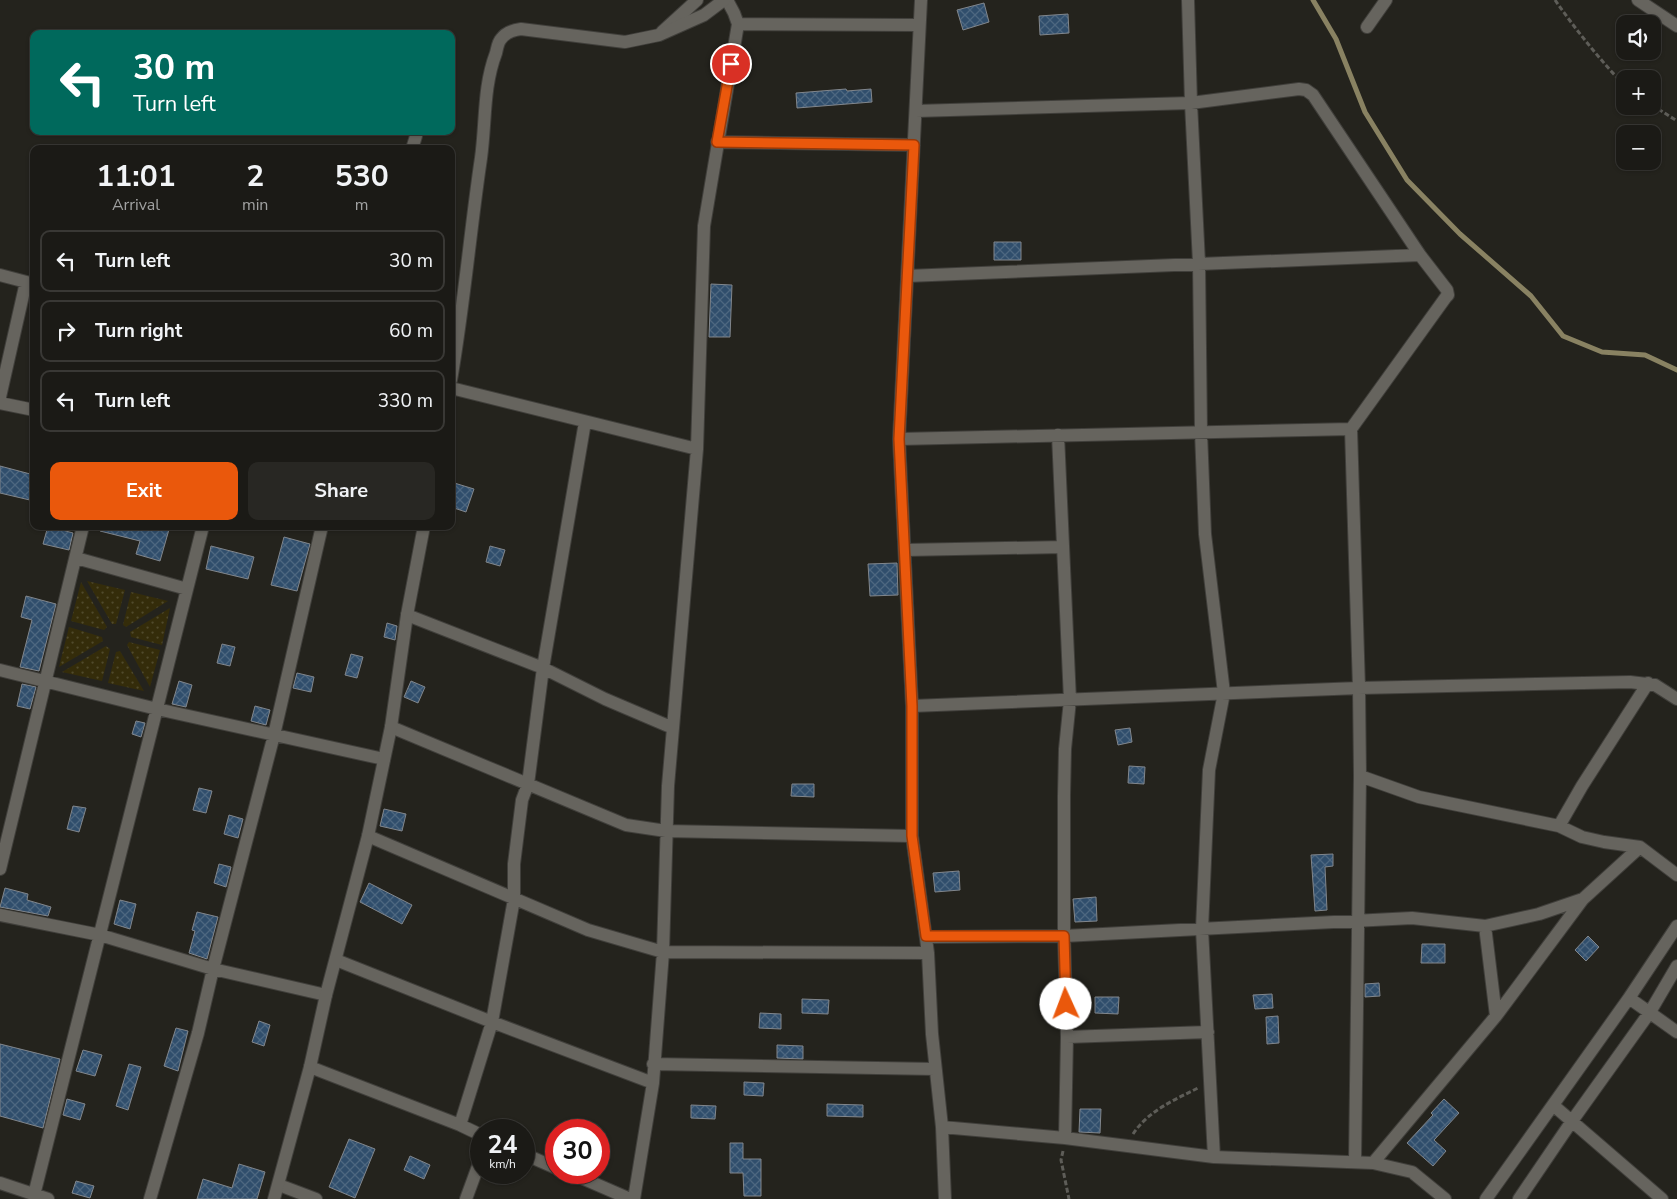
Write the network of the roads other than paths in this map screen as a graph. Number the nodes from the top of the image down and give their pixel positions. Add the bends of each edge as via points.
1 (697, 0) edge
2 (726, 0) edge
3 (921, 0) edge
4 (1188, 0) edge
5 (1386, 0) edge
6 (1638, 0) edge
7 (738, 24) junction
8 (919, 25) junction
9 (1677, 26) edge
10 (1367, 27) dead end
11 (659, 36) junction
12 (1191, 103) junction
13 (916, 111) junction
14 (416, 136) dead end
15 (717, 142) junction
16 (413, 145) edge
17 (914, 145) junction
18 (1420, 255) junction
19 (1199, 263) junction
20 (0, 275) edge
21 (907, 276) junction
22 (30, 283) edge
23 (455, 356) edge
24 (455, 389) edge
25 (0, 397) edge
26 (0, 403) edge
27 (30, 409) edge
28 (585, 422) junction
29 (1351, 429) junction
30 (1201, 432) junction
31 (1058, 435) junction
32 (899, 439) junction
33 (697, 449) junction
34 (82, 530) edge
35 (202, 530) edge
36 (321, 530) edge
37 (423, 530) edge
38 (1063, 547) junction
39 (905, 550) junction
40 (76, 558) junction
41 (187, 589) junction
42 (408, 615) junction
43 (543, 668) junction
44 (0, 670) edge
45 (45, 681) junction
46 (1648, 683) junction
47 (1359, 688) junction
48 (1224, 694) junction
49 (1677, 699) edge
50 (1070, 700) junction
51 (912, 706) junction
52 (157, 709) junction
53 (391, 727) junction
54 (673, 728) junction
55 (274, 735) junction
56 (384, 759) junction
57 (1360, 776) junction
58 (528, 784) junction
59 (1559, 826) junction
60 (666, 831) junction
61 (368, 836) junction
62 (912, 836) junction
63 (1640, 847) junction
64 (0, 869) edge
65 (1677, 875) edge
66 (1584, 898) junction
67 (514, 900) junction
68 (0, 914) edge
69 (1357, 920) junction
70 (1485, 926) junction
71 (1677, 926) edge
72 (1202, 929) junction
73 (100, 935) junction
74 (926, 936) junction
75 (1064, 936) junction
76 (663, 952) junction
77 (928, 953) junction
78 (336, 960) junction
79 (1677, 966) edge
80 (213, 969) junction
81 (326, 995) junction
82 (1629, 998) junction
83 (1650, 1012) junction
84 (1496, 1016) junction
85 (492, 1022) junction
86 (1208, 1032) junction
87 (1677, 1032) edge
88 (1067, 1037) junction
89 (653, 1064) junction
90 (310, 1067) junction
91 (934, 1069) junction
92 (653, 1083) junction
93 (1553, 1105) junction
94 (1572, 1121) junction
95 (460, 1125) junction
96 (942, 1127) junction
97 (470, 1130) edge
98 (1065, 1138) junction
99 (1214, 1157) junction
100 (1355, 1162) junction
101 (1373, 1163) junction
102 (0, 1183) edge
103 (471, 1184) edge
104 (596, 1184) edge
105 (279, 1185) junction
106 (34, 1195) junction
107 (48, 1199) edge
108 (150, 1199) edge
109 (274, 1199) edge
110 (316, 1199) edge
111 (466, 1199) edge
112 (630, 1199) edge
113 (634, 1199) edge
114 (945, 1199) edge
115 (1445, 1199) edge
116 (1486, 1199) edge
117 (1520, 1199) edge
118 (1662, 1199) edge

1 - 11 street
2 - 7 street
2 - 11 street via 704,15
3 - 8 street
4 - 12 street
5 - 10 street
6 - 9 street
7 - 8 street
7 - 15 street
8 - 13 street
11 - 23 street via 625,42 521,29 511,30 500,39 485,94 481,156
12 - 13 street
12 - 18 street via 1306,90 1313,95
12 - 19 street
13 - 17 street
14 - 16 street
15 - 17 street
15 - 33 street via 704,226
17 - 21 street
18 - 19 street
18 - 29 street via 1445,285 1448,295
19 - 21 street
19 - 30 street
20 - 22 street
21 - 32 street
22 - 25 street
24 - 28 street
26 - 27 street
28 - 33 street
28 - 43 street
29 - 30 street
29 - 47 street
30 - 31 street
30 - 48 street via 1205,534
31 - 32 street
31 - 38 street
32 - 39 street
33 - 54 street
34 - 40 street
35 - 41 street
36 - 55 street
37 - 42 street
38 - 39 street
38 - 50 street
39 - 51 street
40 - 41 street
40 - 45 street
41 - 52 street
42 - 43 street
42 - 53 street
43 - 54 street
43 - 58 street
44 - 45 street
45 - 52 street
45 - 64 street
46 - 47 street
46 - 49 street
46 - 59 street
47 - 48 street
47 - 57 street
48 - 50 street
48 - 72 street via 1209,770
50 - 51 street
50 - 75 street via 1065,749
51 - 62 street
52 - 55 street
52 - 73 street
53 - 56 street
53 - 58 street
54 - 60 street
55 - 56 street
55 - 80 street
56 - 61 street
57 - 59 street via 1419,797
57 - 69 street
58 - 60 street via 626,825
58 - 67 street via 522,800 515,856
59 - 63 street via 1582,837
60 - 62 street
60 - 76 street
61 - 67 street
61 - 78 street
62 - 74 street
63 - 65 street
63 - 66 street
66 - 70 street via 1539,914
66 - 84 street
67 - 76 street via 588,930
67 - 85 street
68 - 73 street
69 - 70 street via 1412,918
69 - 72 street
69 - 100 street
70 - 84 street
71 - 82 street
72 - 75 street
72 - 86 street
73 - 80 street
73 - 106 street
74 - 75 street
74 - 77 street
75 - 88 street
76 - 77 street
76 - 89 street
77 - 91 street
78 - 81 street
78 - 85 street
79 - 83 street
80 - 81 street
80 - 108 street
81 - 90 street
82 - 83 street
82 - 93 street
83 - 87 street
83 - 94 street
84 - 101 street
85 - 92 street
85 - 95 street
86 - 88 street
86 - 99 street
88 - 98 street
89 - 91 street
89 - 92 street
90 - 95 street
90 - 105 street
91 - 96 street
92 - 113 street
93 - 94 street
93 - 116 street
94 - 117 street
94 - 118 street
95 - 97 street
96 - 98 street
96 - 114 street
98 - 99 street
99 - 100 street
100 - 101 street
101 - 115 street via 1412,1172
102 - 106 street
103 - 111 street
104 - 112 street
105 - 109 street
105 - 110 street
106 - 107 street

